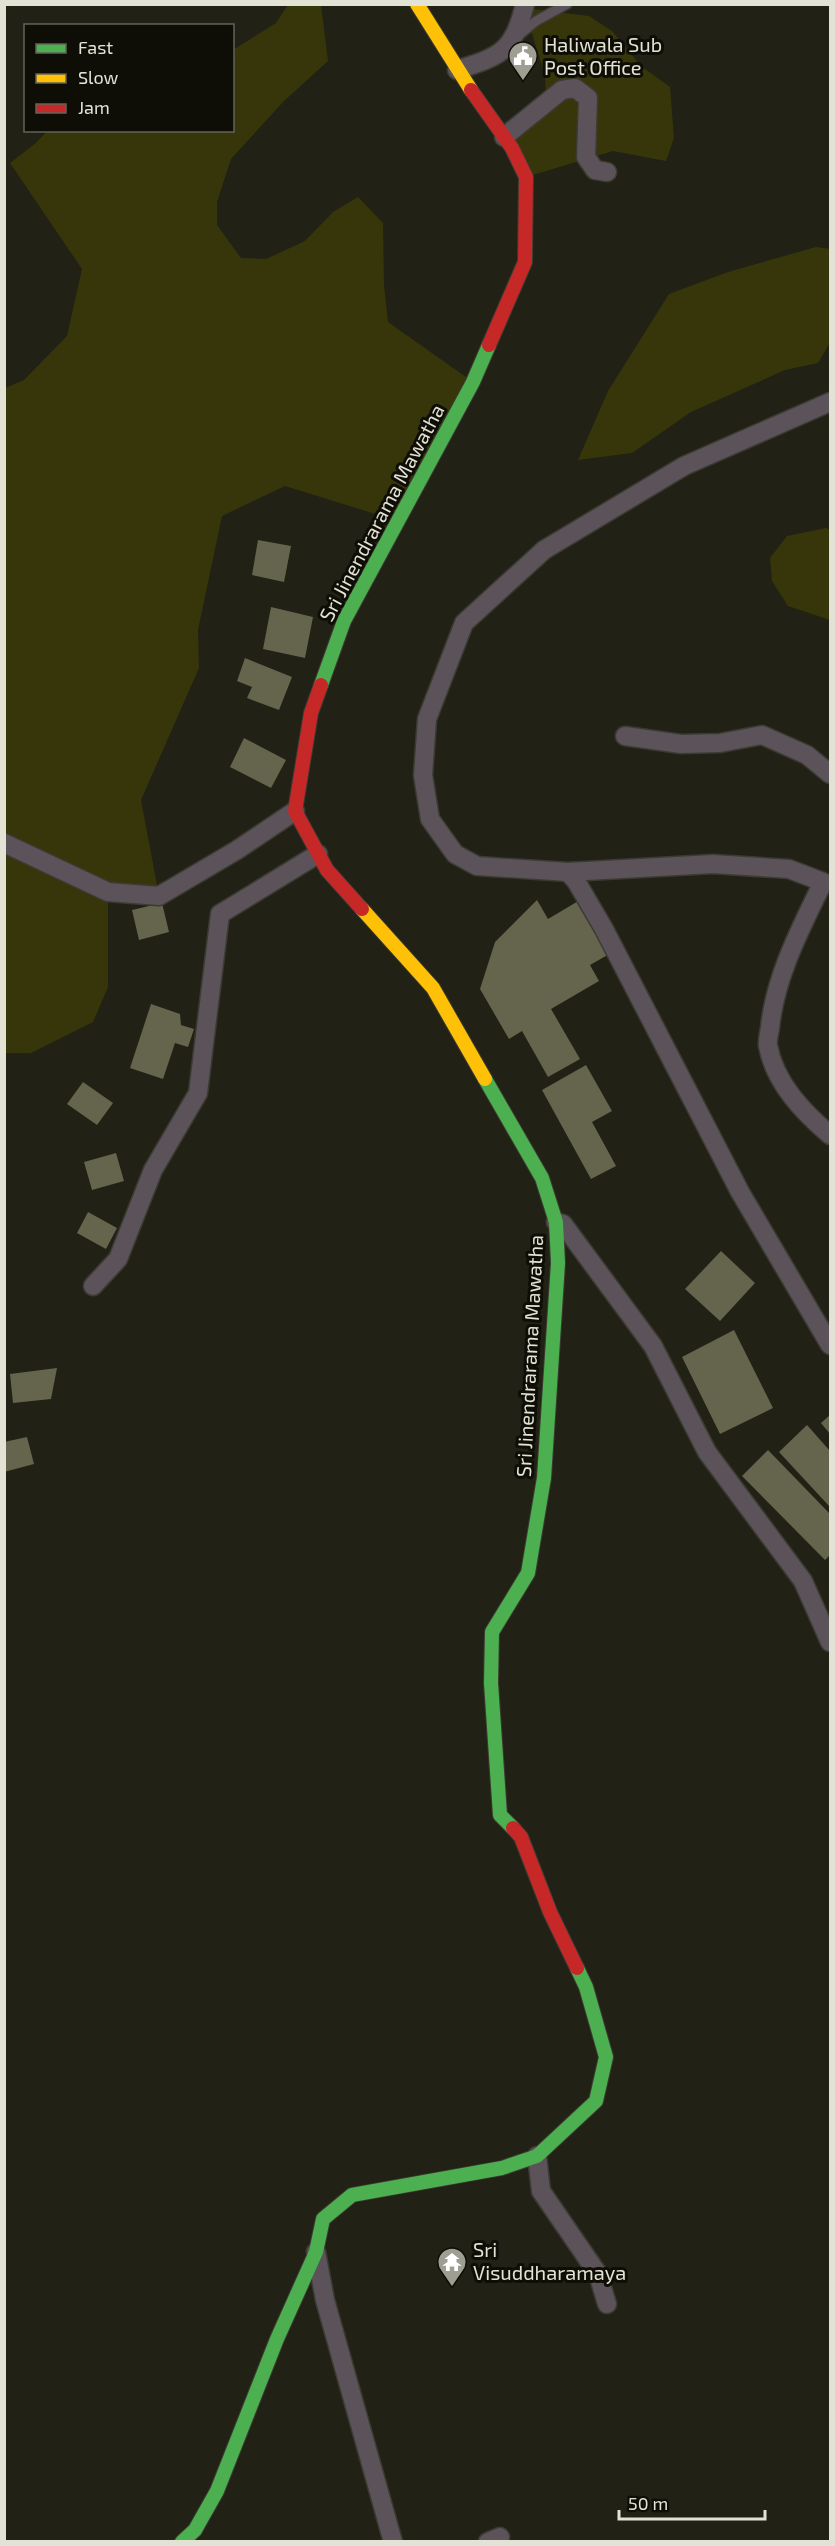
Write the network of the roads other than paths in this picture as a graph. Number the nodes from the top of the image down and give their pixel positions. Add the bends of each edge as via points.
1 (417, 4) edge
2 (525, 4) edge
3 (567, 4) edge
4 (512, 41) junction
5 (457, 70) junction
6 (504, 136) junction
7 (607, 172) dead end
8 (831, 402) edge
9 (625, 736) dead end
10 (831, 774) edge
11 (295, 811) junction
12 (4, 843) edge
13 (318, 854) junction
14 (568, 872) junction
15 (828, 883) edge
16 (831, 1135) edge
17 (556, 1222) junction
18 (93, 1286) dead end
19 (831, 1345) edge
20 (831, 1642) edge
21 (537, 2156) junction
22 (316, 2252) junction
23 (607, 2304) dead end
24 (182, 2541) edge
25 (393, 2541) edge

1 - 5 main road, Sri Jinendrarama Mawatha
2 - 4 street
3 - 4 lane via 536,21
4 - 5 street via 494,58
5 - 6 main road, Sri Jinendrarama Mawatha
6 - 7 street via 562,90 574,88 588,98 586,157 595,170
6 - 11 main road, Sri Jinendrarama Mawatha via 526,177 525,262 473,382 344,621 311,713
8 - 14 street via 684,466 543,550 464,623 428,719 423,775 430,819 455,854 477,866
9 - 10 street via 681,744 720,743 762,735 807,754
11 - 12 street via 159,896 108,892
11 - 13 main road, Sri Jinendrarama Mawatha
13 - 17 main road, Sri Jinendrarama Mawatha via 327,870 433,988 542,1178
13 - 18 street via 220,914 198,1093 153,1170 118,1259
14 - 15 street via 713,864 789,869
14 - 19 street via 604,929 740,1192
15 - 16 street via 778,981 768,1045 783,1084 811,1119
17 - 20 street via 563,1224 653,1346 706,1452 803,1581
17 - 21 main road, Sri Jinendrarama Mawatha via 558,1263 542,1490 528,1573 492,1632 491,1683 500,1815 521,1837 550,1912 586,1987 606,2057 596,2101
21 - 22 main road via 502,2168 352,2195 323,2219
21 - 23 street via 541,2191 598,2274
22 - 24 main road via 277,2339 218,2491 195,2530
22 - 25 street via 325,2300

